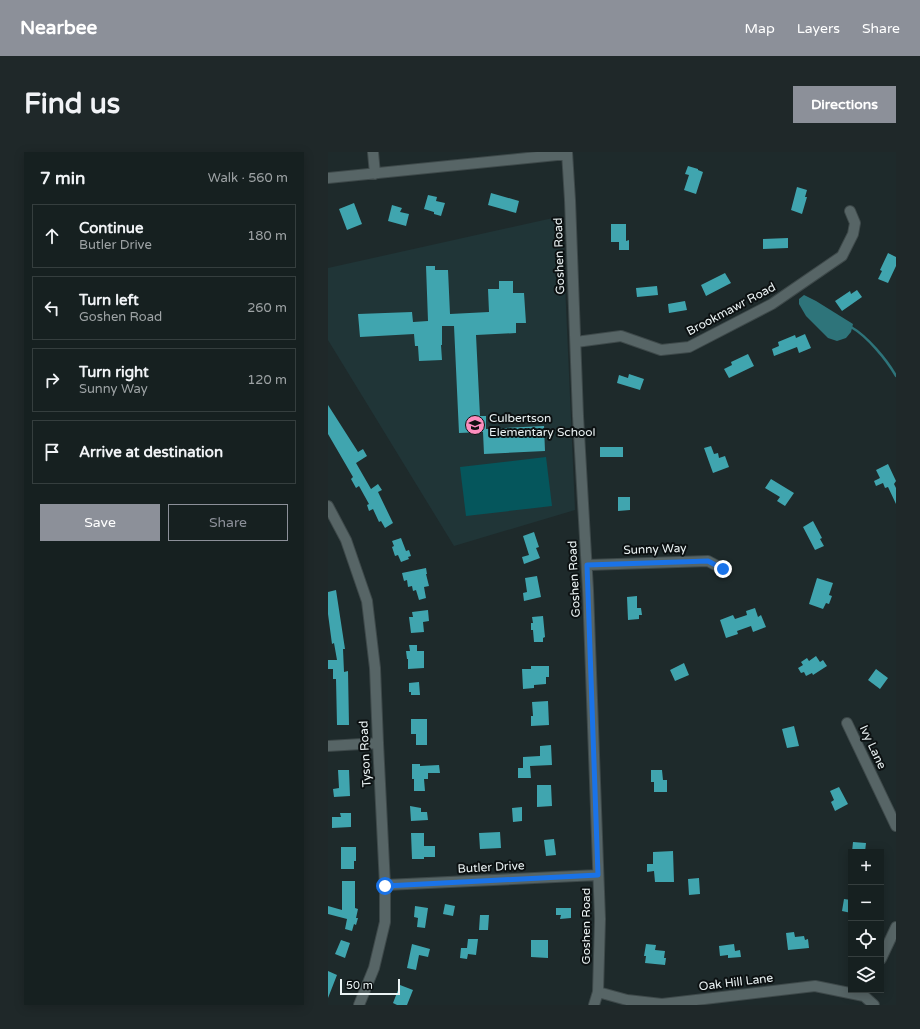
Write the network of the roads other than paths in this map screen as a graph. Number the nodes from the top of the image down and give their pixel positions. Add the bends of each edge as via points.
1 (373, 152) edge
2 (567, 153) edge
3 (375, 174) junction
4 (328, 178) edge
5 (850, 211) dead end
6 (576, 342) junction
7 (328, 506) edge
8 (587, 565) junction
9 (723, 569) dead end
10 (847, 723) dead end
11 (378, 743) junction
12 (328, 746) edge
13 (896, 826) edge
14 (598, 875) junction
15 (385, 886) junction
16 (896, 927) edge
17 (882, 957) edge
18 (848, 991) edge
19 (598, 992) junction
20 (865, 993) edge
21 (358, 1005) edge
22 (594, 1005) edge
23 (874, 1005) edge

1 - 3 street
2 - 3 street
2 - 6 street, Goshen Road
3 - 4 street
5 - 6 street, Brookmawr Road via 855,224 842,256 772,304 689,347 661,350 621,336
6 - 8 street, Goshen Road
7 - 11 street, Tyson Road via 346,540 366,601 375,668
8 - 9 street, Sunny Way via 708,561
8 - 14 street, Goshen Road
10 - 13 street, Ivy Lane
11 - 12 street
11 - 15 street, Tyson Road
14 - 15 street, Butler Drive
14 - 19 street, Goshen Road
15 - 21 street, Tyson Road via 385,922 374,968
16 - 17 street
18 - 19 street, Oak Hill Lane via 815,986 662,1004 627,1000
19 - 22 street, Goshen Road
20 - 23 street, Oak Hill Lane

